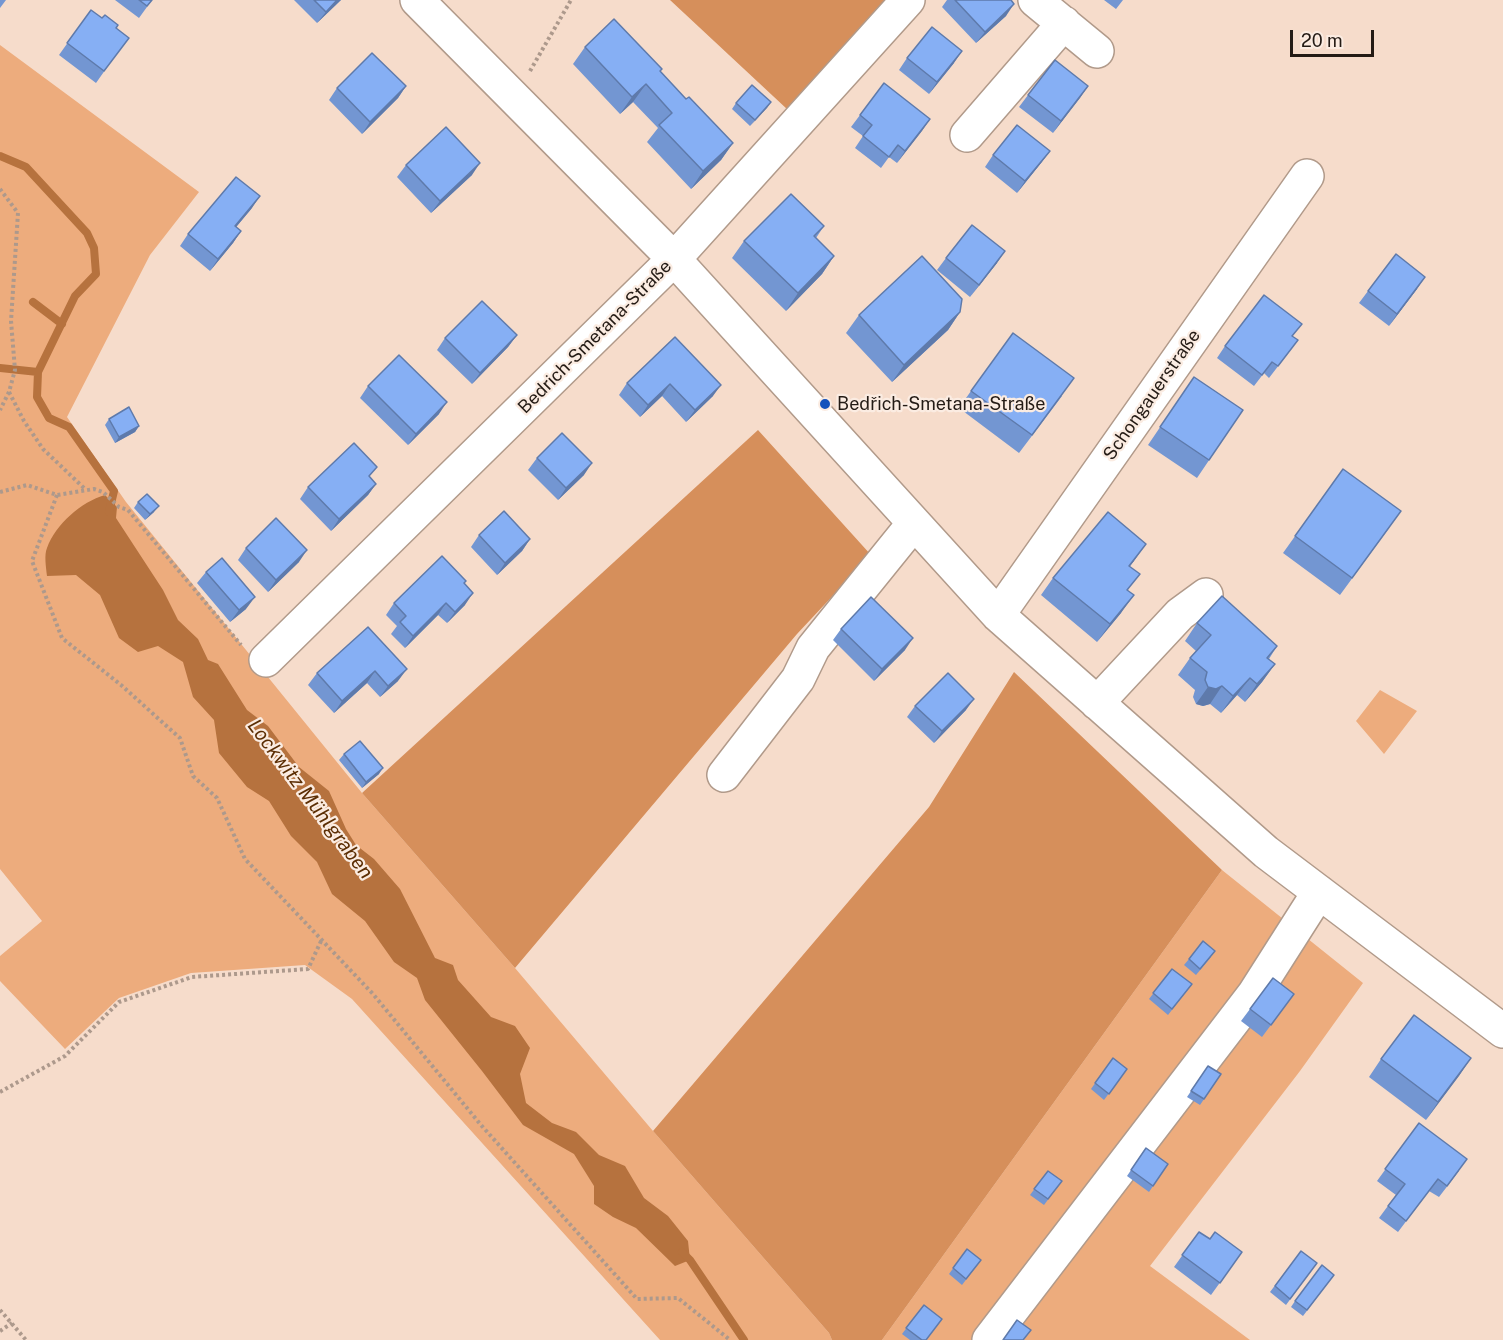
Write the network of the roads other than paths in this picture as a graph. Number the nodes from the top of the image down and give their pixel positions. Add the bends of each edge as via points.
1 (417, 0) edge
2 (908, 0) edge
3 (1035, 0) edge
4 (1064, 24) junction
5 (1097, 51) dead end
6 (967, 135) dead end
7 (1307, 176) dead end
8 (674, 259) junction
9 (914, 523) junction
10 (1206, 595) dead end
11 (998, 615) junction
12 (266, 660) road end
13 (1097, 703) junction
14 (724, 775) dead end
15 (1319, 892) junction
16 (1503, 1031) edge
17 (989, 1340) edge

1 - 8 street
2 - 8 street, Bedrich-Smetana-Straße
3 - 4 street
4 - 5 street
4 - 6 street
7 - 11 street, Schongauerstraße
8 - 9 street
8 - 12 street, Bedrich-Smetana-Straße
9 - 11 street
9 - 14 street via 813,648 798,679
10 - 13 street via 1180,614
11 - 13 street
13 - 15 street via 1266,852
15 - 16 street
15 - 17 street via 1254,993

